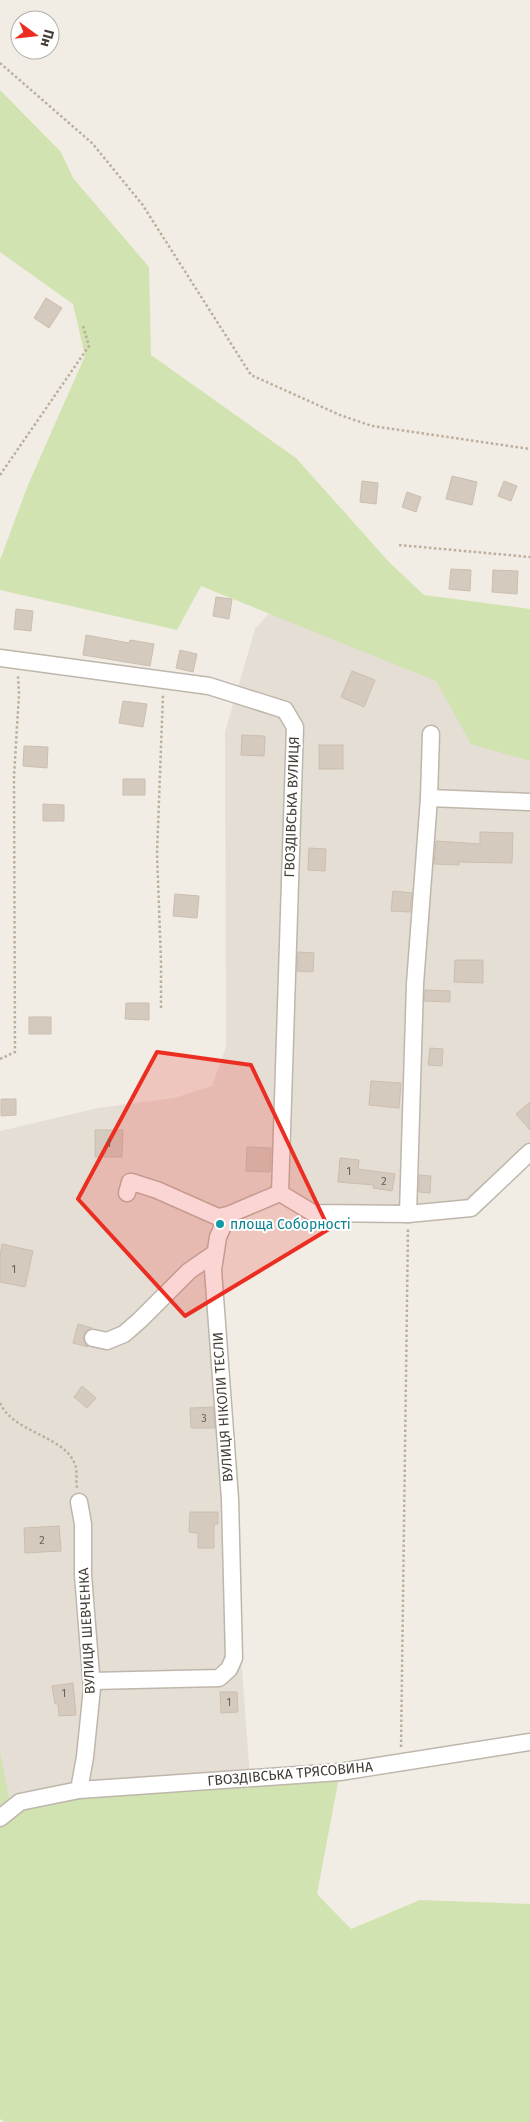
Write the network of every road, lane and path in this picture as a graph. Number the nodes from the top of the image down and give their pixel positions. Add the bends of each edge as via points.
1 (0, 63) edge
2 (83, 326) dead end
3 (530, 449) edge
4 (0, 475) edge
5 (399, 545) dead end
6 (530, 557) edge
7 (8, 659) edge
8 (164, 680) junction
9 (431, 734) dead end
10 (430, 798) junction
11 (530, 802) edge
12 (161, 1008) dead end
13 (0, 1058) edge
14 (530, 1152) edge
15 (130, 1187) dead end
16 (282, 1194) junction
17 (408, 1214) junction
18 (228, 1215) junction
19 (216, 1253) junction
20 (92, 1338) dead end
21 (0, 1403) edge
22 (79, 1502) joint
23 (92, 1681) junction
24 (530, 1742) edge
25 (401, 1762) junction
26 (79, 1790) junction
27 (0, 1818) edge

1 - 3 path via 92,143 142,204 251,374 340,415 372,426
2 - 4 path via 89,346
5 - 6 path
7 - 8 street, ГВОЗДІВСЬКА ВУЛИЦЯ
7 - 13 path via 19,694 14,776 14,1052
8 - 12 path via 157,854
8 - 16 street, ГВОЗДІВСЬКА ВУЛИЦЯ via 208,686 285,710 295,728
9 - 10 street
10 - 11 street
10 - 17 street via 415,984
14 - 17 street via 471,1208
15 - 18 street via 157,1190 218,1217
16 - 17 street via 313,1213
16 - 18 street
17 - 25 path
18 - 19 street, ВУЛИЦЯ НІКОЛИ ТЕСЛИ via 218,1237
19 - 20 street via 189,1271 124,1334 107,1341
19 - 23 street, ВУЛИЦЯ НІКОЛИ ТЕСЛИ via 213,1270 230,1499 234,1658 229,1669 219,1678
21 - 22 path via 12,1419 66,1452 76,1467
22 - 23 street, ВУЛИЦЯ ШЕВЧЕНКА
23 - 26 street, ВУЛИЦЯ ШЕВЧЕНКА
24 - 25 street, ГВОЗДІВСЬКА ТРЯСОВИНА
25 - 26 street, ГВОЗДІВСЬКА ТРЯСОВИНА via 340,1772
26 - 27 street, ГВОЗДІВСЬКА ТРЯСОВИНА via 20,1802

